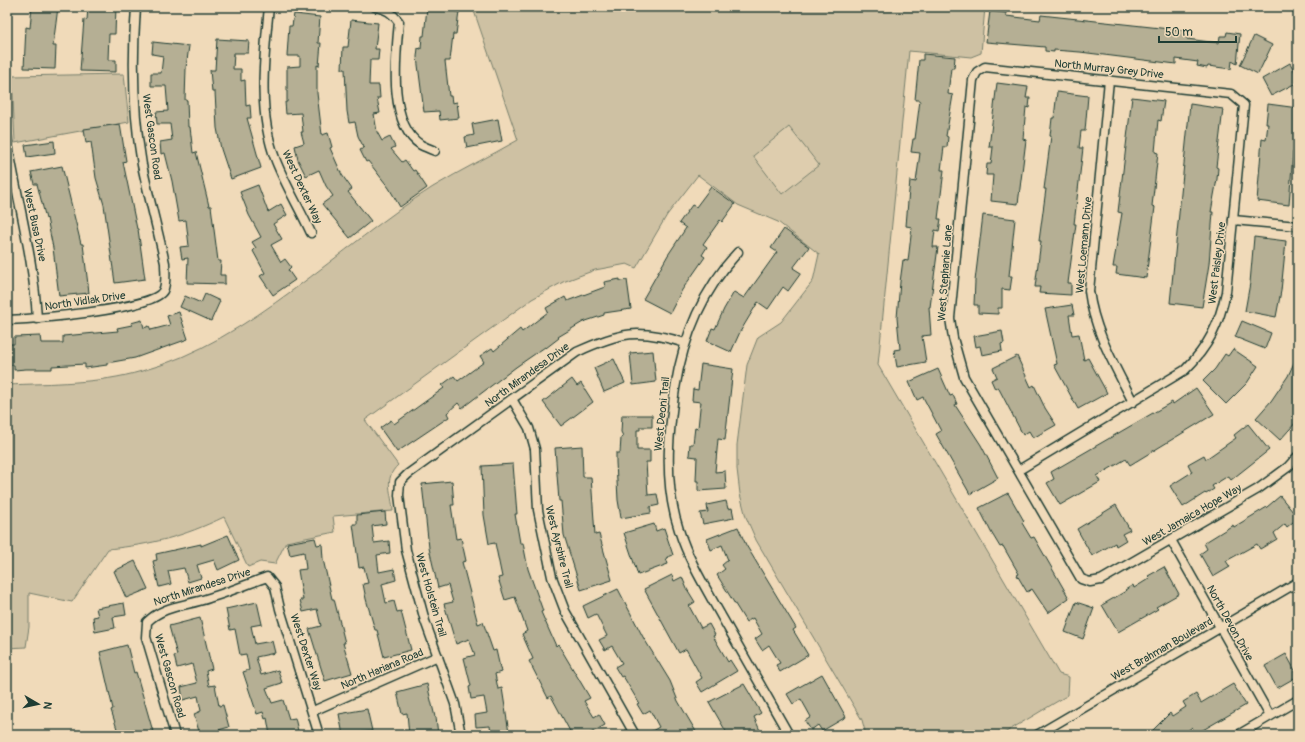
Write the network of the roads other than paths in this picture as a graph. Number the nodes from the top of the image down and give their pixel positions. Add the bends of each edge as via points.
1 (136, 7) edge
2 (269, 7) edge
3 (375, 7) edge
4 (977, 72) joint
5 (1110, 80) junction
6 (1240, 99) joint
7 (7, 136) edge
8 (435, 151) dead end
9 (1233, 220) junction
10 (1298, 226) edge
11 (311, 233) dead end
12 (738, 252) dead end
13 (162, 292) joint
14 (37, 318) junction
15 (7, 320) edge
16 (685, 343) junction
17 (512, 399) junction
18 (1133, 402) junction
19 (1298, 456) edge
20 (1019, 470) junction
21 (400, 482) joint
22 (1171, 540) junction
23 (267, 578) joint
24 (1090, 582) joint
25 (1298, 582) edge
26 (147, 622) joint
27 (1220, 628) junction
28 (438, 656) junction
29 (1298, 700) edge
30 (313, 711) junction
31 (1270, 716) junction
32 (175, 735) edge
33 (319, 735) edge
34 (461, 735) edge
35 (635, 735) edge
36 (789, 735) edge
37 (1037, 735) edge
38 (1238, 735) edge

1 - 13 street, West Gascon Road via 133,70 137,120 142,165 165,263 166,278
2 - 11 street, West Dexter Way via 263,92 267,127 276,161
3 - 8 street via 392,13 399,22 394,75 403,120 411,135 420,144
4 - 5 street, North Murray Grey Drive via 985,67
4 - 20 street, West Stephanie Lane via 973,80 950,318 964,377
5 - 6 street, North Murray Grey Drive via 1231,94
5 - 18 street, West Loemann Drive via 1089,291 1100,336
6 - 9 street, West Paisley Drive via 1244,104
7 - 14 street, West Busa Drive via 31,260
9 - 10 street
9 - 18 street, West Paisley Drive via 1226,292 1221,313 1202,353 1185,370
12 - 16 street, West Deoni Trail via 711,286 695,315
13 - 14 street, North Vidlak Drive via 153,300 129,306
14 - 15 street, North Vidlak Drive
16 - 17 street, North Mirandesa Drive via 661,335 623,334 577,352
16 - 36 street, West Deoni Trail via 678,373 668,449 670,491 678,529 692,563
17 - 21 street, North Mirandesa Drive
17 - 35 street, West Ayrshire Trail via 529,428 535,449 538,510 552,577 565,611
18 - 20 street, West Paisley Drive
19 - 22 street, West Jamaica Hope Way via 1288,467 1258,489
20 - 24 street, West Stephanie Lane via 1081,579
21 - 28 street, West Holstein Trail via 399,495 406,550 425,621
22 - 24 street, West Jamaica Hope Way via 1101,580
22 - 27 street, North Devon Drive
23 - 26 street, North Mirandesa Drive via 207,599 166,609
23 - 30 street, West Dexter Way via 275,587
25 - 27 street, West Brahman Boulevard
26 - 32 street, West Gascon Road via 146,637
27 - 31 street, North Devon Drive
27 - 37 street, West Brahman Boulevard
28 - 30 street, North Hariana Road
28 - 34 street, West Holstein Trail via 455,704
29 - 31 street
30 - 33 street, West Dexter Way
31 - 38 street

